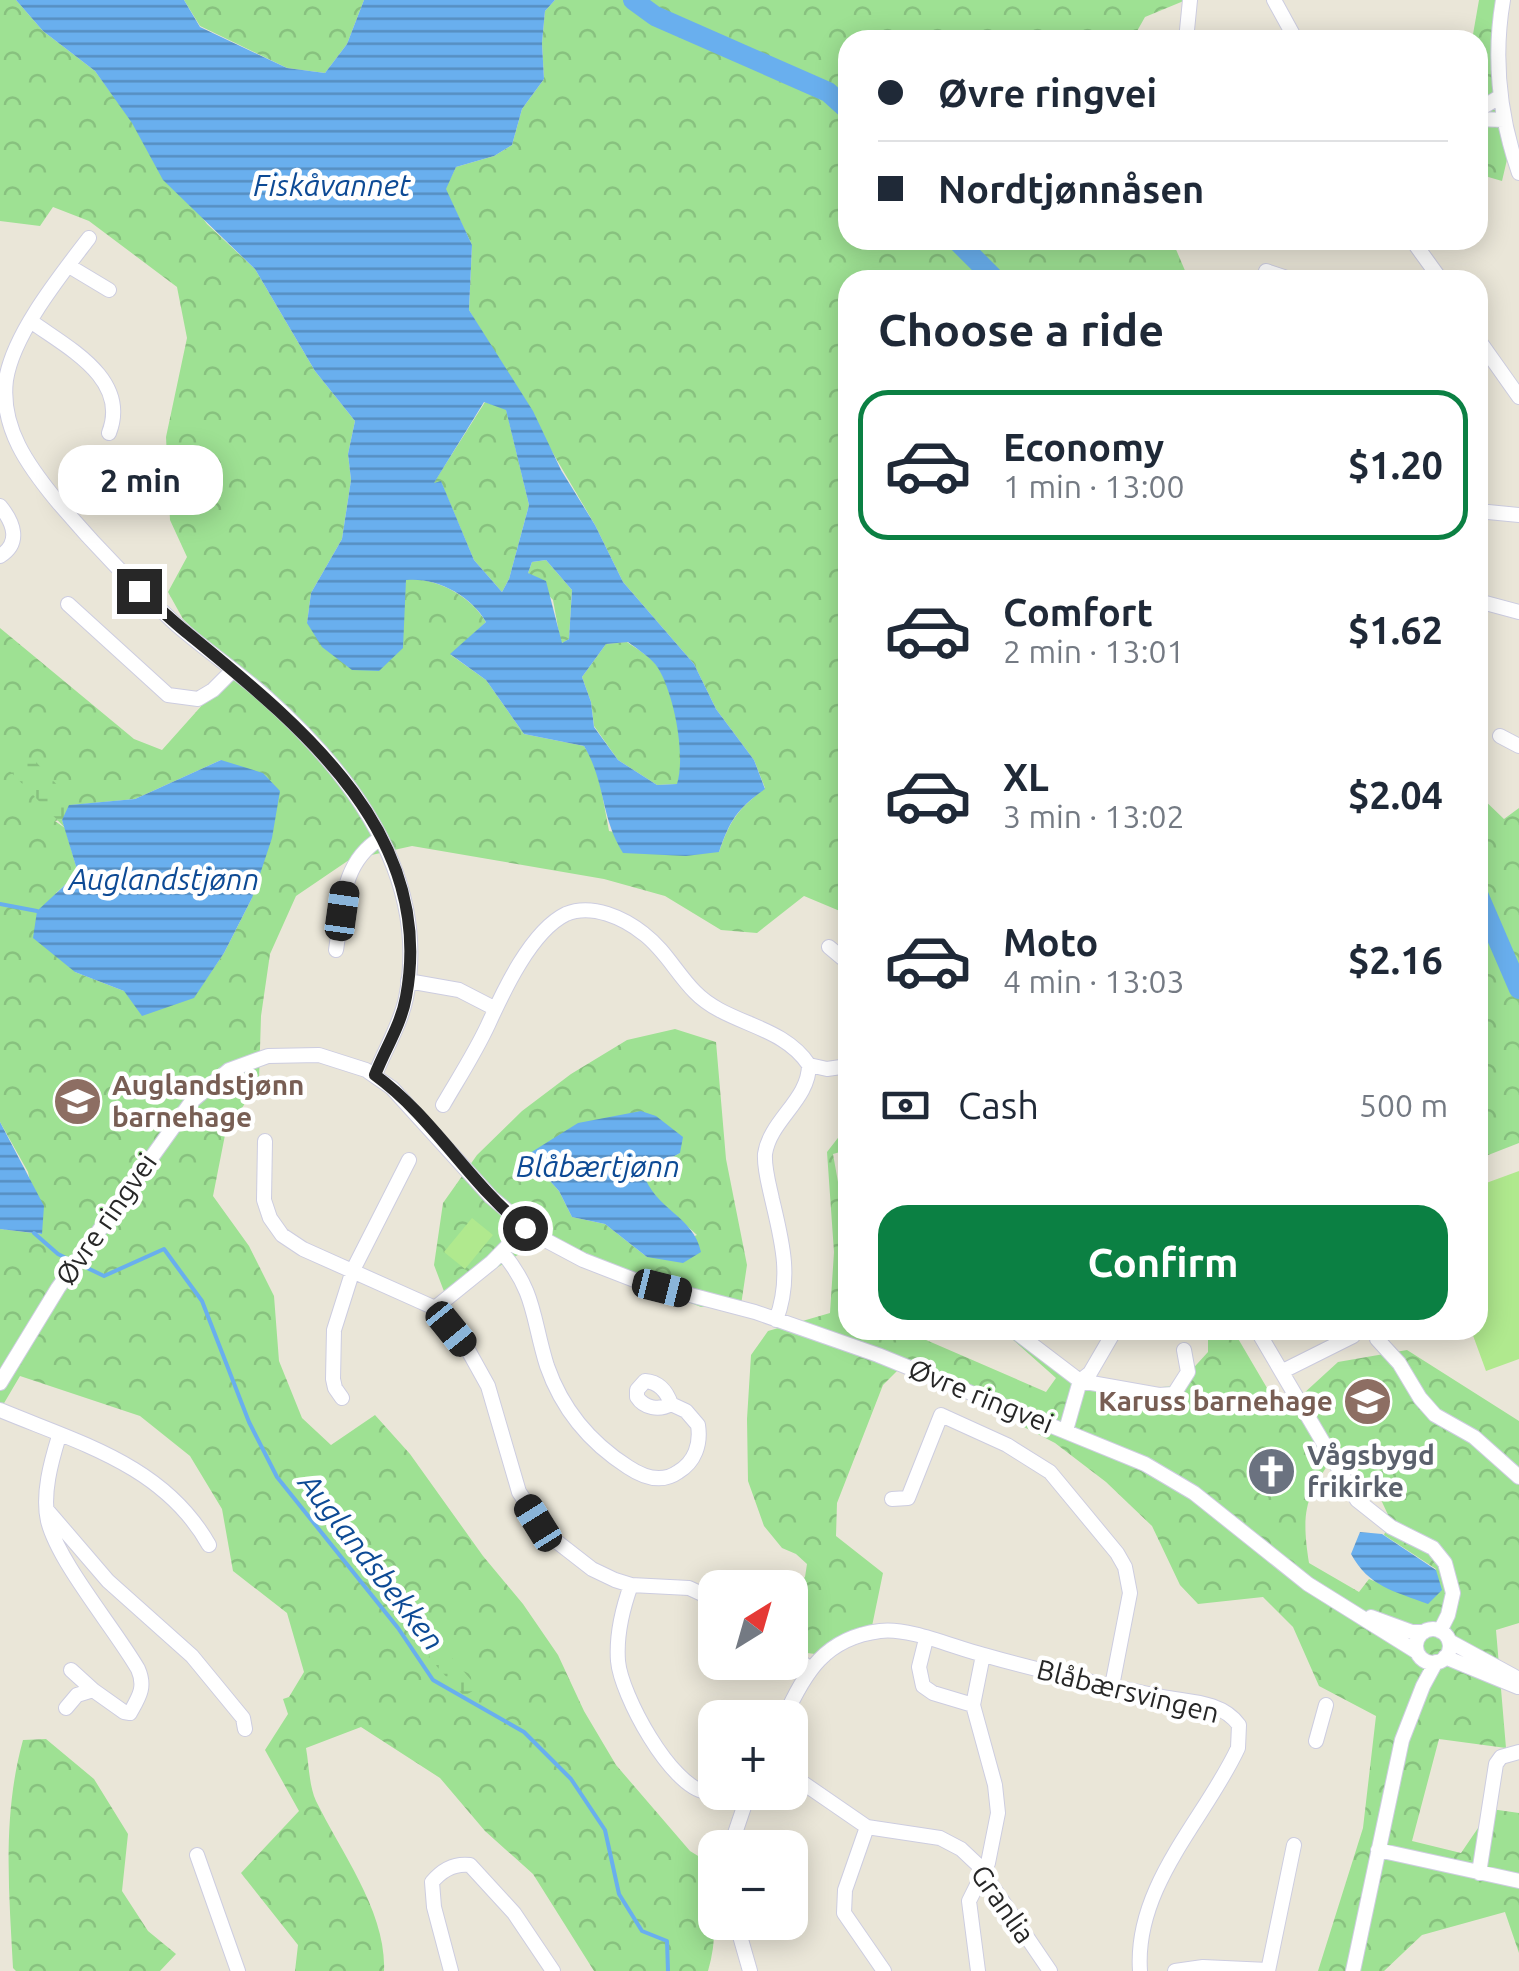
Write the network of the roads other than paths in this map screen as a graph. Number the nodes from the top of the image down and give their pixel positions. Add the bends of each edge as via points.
1 (1190, 0) edge
2 (1274, 0) edge
3 (1503, 0) edge
4 (1187, 30) edge
5 (1290, 30) edge
6 (1501, 96) junction
7 (1488, 104) edge
8 (1488, 119) edge
9 (1504, 120) junction
10 (1519, 173) edge
11 (90, 238) dead end
12 (69, 266) junction
13 (109, 290) dead end
14 (32, 322) junction
15 (1488, 353) edge
16 (1519, 398) edge
17 (2, 400) edge
18 (108, 433) dead end
19 (0, 506) edge
20 (1488, 512) edge
21 (1519, 515) edge
22 (0, 556) edge
23 (68, 604) dead end
24 (1488, 604) edge
25 (1519, 612) edge
26 (232, 670) junction
27 (1500, 736) dead end
28 (1519, 746) edge
29 (381, 838) junction
30 (829, 947) dead end
31 (336, 950) dead end
32 (838, 955) edge
33 (408, 982) junction
34 (494, 1008) junction
35 (809, 1065) junction
36 (838, 1067) edge
37 (375, 1075) junction
38 (443, 1106) dead end
39 (265, 1142) dead end
40 (408, 1160) dead end
41 (525, 1228) junction
42 (502, 1252) junction
43 (353, 1270) junction
44 (436, 1308) junction
45 (776, 1320) junction
46 (1026, 1340) edge
47 (1110, 1340) edge
48 (1263, 1340) edge
49 (1339, 1340) edge
50 (1384, 1340) edge
51 (1184, 1350) dead end
52 (1283, 1371) junction
53 (1080, 1382) junction
54 (0, 1383) edge
55 (342, 1398) dead end
56 (670, 1404) dead end
57 (0, 1410) edge
58 (1066, 1430) junction
59 (59, 1436) junction
60 (1519, 1477) edge
61 (892, 1500) dead end
62 (47, 1510) junction
63 (209, 1546) dead end
64 (631, 1585) junction
65 (698, 1592) edge
66 (1330, 1597) junction
67 (1424, 1632) junction
68 (1444, 1636) junction
69 (926, 1639) junction
70 (983, 1655) junction
71 (1430, 1658) junction
72 (809, 1668) joint
73 (71, 1670) dead end
74 (1519, 1679) edge
75 (1112, 1686) junction
76 (1519, 1688) edge
77 (92, 1690) junction
78 (793, 1700) edge
79 (1326, 1705) dead end
80 (972, 1706) junction
81 (66, 1708) dead end
82 (246, 1730) dead end
83 (1316, 1740) dead end
84 (1519, 1752) edge
85 (808, 1786) edge
86 (698, 1790) edge
87 (867, 1827) junction
88 (1294, 1845) dead end
89 (1378, 1850) junction
90 (196, 1856) dead end
91 (983, 1872) junction
92 (1479, 1872) junction
93 (1519, 1881) edge
94 (741, 1940) edge
95 (1268, 1970) edge
96 (238, 1971) edge
97 (451, 1971) edge
98 (553, 1971) edge
99 (750, 1971) edge
100 (884, 1971) edge
101 (978, 1971) edge
102 (1050, 1971) edge
103 (1140, 1971) edge
104 (1176, 1971) edge
105 (1352, 1971) edge

1 - 4 street
2 - 5 street
3 - 6 street
6 - 7 street
6 - 9 street
8 - 9 street
9 - 10 street
11 - 12 street
12 - 13 street
12 - 14 street
14 - 17 street via 12,353
14 - 18 street via 98,373 113,408
15 - 16 street
17 - 26 street via 24,461 68,514 139,591
19 - 22 street via 14,532
20 - 21 street
23 - 26 street via 168,695 198,699
24 - 25 street
26 - 29 street via 298,726 360,799
27 - 28 street
29 - 31 street via 348,873
29 - 33 street via 406,904
30 - 32 street
33 - 34 street via 459,990
33 - 37 street via 401,1017
34 - 35 street via 557,920 596,911 645,934 695,993 784,1040
34 - 38 street
35 - 36 street
35 - 45 street via 764,1159 786,1260 786,1292
37 - 41 street, Øvre ringvei
37 - 54 street, Øvre ringvei via 342,1060 268,1056 229,1070 205,1088 58,1288
39 - 43 street via 264,1200 274,1226 303,1249
40 - 43 street
41 - 42 street
41 - 45 street, Øvre ringvei via 615,1273
42 - 44 street
42 - 56 street via 528,1290 562,1404 600,1446 643,1476 678,1473 694,1456 700,1435 692,1416
43 - 44 street
43 - 55 street via 333,1341 333,1379
44 - 64 street via 488,1386 515,1480 538,1523 592,1569
45 - 58 street, Øvre ringvei
46 - 53 street
47 - 53 street
48 - 52 street
49 - 52 street
50 - 60 street via 1435,1415 1474,1437
51 - 53 street via 1188,1372 1174,1394
52 - 68 street via 1357,1500 1445,1563 1453,1593
53 - 58 street
57 - 59 street
58 - 66 street, Øvre ringvei via 1185,1487
59 - 62 street
59 - 63 street via 142,1472 172,1497
61 - 75 street via 908,1498 941,1415 1050,1472 1117,1553 1128,1579
62 - 77 street via 62,1551 142,1678 130,1713
62 - 82 street via 108,1581 192,1656
64 - 65 street
64 - 86 street via 620,1621 618,1665 636,1715
66 - 67 street, Øvre ringvei
66 - 71 street, Øvre ringvei
67 - 68 street, Øvre ringvei
67 - 71 street via 1417,1639
68 - 71 street
68 - 74 street
69 - 70 street, Blåbærsvingen
69 - 72 street, Blåbærsvingen via 893,1630 871,1633
69 - 80 street via 921,1683
70 - 75 street, Blåbærsvingen
70 - 80 street
71 - 76 street, Øvre ringvei
71 - 89 street via 1405,1731
72 - 78 street
73 - 77 street
75 - 103 street, Blåbærsvingen via 1218,1708 1234,1718 1240,1737 1155,1892
77 - 81 street
79 - 83 street
80 - 91 street via 997,1795 997,1826
84 - 92 street via 1496,1764
85 - 87 street, Granlia
87 - 91 street, Granlia via 952,1843
87 - 100 street via 844,1912
88 - 95 street
89 - 92 street
89 - 105 street
90 - 96 street
91 - 101 street via 968,1901
91 - 102 street, Granlia
92 - 93 street
94 - 99 street
95 - 104 street
97 - 98 street via 432,1882 470,1864

